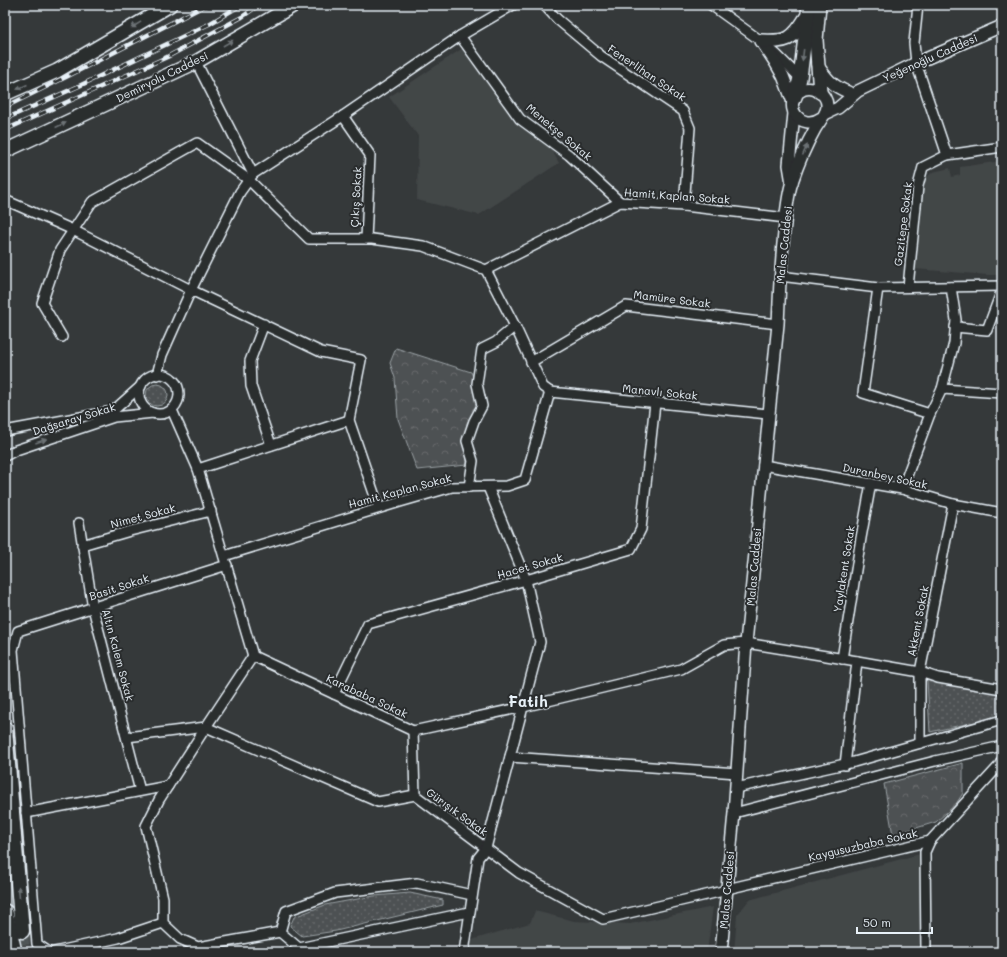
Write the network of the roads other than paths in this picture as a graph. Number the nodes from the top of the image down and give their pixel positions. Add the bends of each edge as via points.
1 (170, 5) edge
2 (294, 5) edge
3 (513, 5) edge
4 (544, 5) edge
5 (711, 5) edge
6 (819, 5) edge
7 (918, 5) edge
8 (808, 10) edge
9 (1002, 26) edge
10 (460, 36) junction
11 (761, 41) junction
12 (196, 62) junction
13 (817, 63) junction
14 (916, 63) junction
15 (800, 78) junction
16 (853, 92) junction
17 (821, 93) junction
18 (5, 94) edge
19 (794, 104) junction
20 (343, 116) junction
21 (823, 116) junction
22 (1002, 147) edge
23 (5, 151) edge
24 (947, 155) junction
25 (251, 177) junction
26 (792, 184) junction
27 (5, 200) edge
28 (620, 202) junction
29 (684, 206) junction
30 (786, 218) junction
31 (74, 230) junction
32 (366, 239) junction
33 (486, 270) junction
34 (780, 276) junction
35 (1002, 286) edge
36 (908, 287) junction
37 (951, 287) junction
38 (878, 288) junction
39 (191, 290) junction
40 (1002, 290) edge
41 (264, 324) junction
42 (778, 324) junction
43 (515, 326) junction
44 (955, 327) junction
45 (62, 337) dead end
46 (531, 362) junction
47 (157, 375) junction
48 (141, 386) junction
49 (942, 389) junction
50 (550, 392) junction
51 (1002, 393) edge
52 (655, 404) junction
53 (172, 410) junction
54 (153, 413) junction
55 (768, 414) junction
56 (930, 414) junction
57 (349, 420) junction
58 (5, 431) edge
59 (271, 445) junction
60 (5, 456) edge
61 (763, 465) junction
62 (198, 469) junction
63 (871, 483) junction
64 (469, 487) junction
65 (488, 487) junction
66 (902, 489) junction
67 (954, 504) junction
68 (379, 508) junction
69 (211, 511) junction
70 (1002, 513) edge
71 (79, 523) dead end
72 (82, 545) junction
73 (224, 556) junction
74 (227, 566) junction
75 (526, 580) junction
76 (93, 608) junction
77 (746, 643) junction
78 (254, 656) junction
79 (842, 659) junction
80 (857, 661) junction
81 (920, 672) junction
82 (1002, 689) edge
83 (334, 694) junction
84 (523, 707) junction
85 (1002, 720) edge
86 (206, 727) junction
87 (5, 729) edge
88 (413, 731) junction
89 (127, 737) junction
90 (920, 743) junction
91 (1002, 746) edge
92 (510, 757) junction
93 (1002, 760) edge
94 (845, 764) junction
95 (737, 773) junction
96 (168, 786) junction
97 (736, 788) junction
98 (140, 791) junction
99 (415, 795) junction
100 (26, 813) junction
101 (734, 813) junction
102 (930, 841) junction
103 (486, 848) junction
104 (723, 890) junction
105 (472, 895) junction
106 (5, 912) edge
107 (469, 912) junction
108 (5, 921) edge
109 (163, 923) junction
110 (22, 931) tunnel mouth
111 (280, 932) junction
112 (8, 952) edge
113 (14, 952) edge
114 (49, 952) edge
115 (54, 952) edge
116 (464, 952) edge
117 (721, 952) edge
118 (926, 952) edge

1 -> 18 main road via 57,72
12 -> 2 main road, Demiryolu Caddesi
3 - 10 street
4 - 29 street, Fenerlihan Sokak via 601,56 683,111 690,128
5 - 11 street
6 - 13 main road
7 - 14 street via 914,43
8 - 11 main road via 791,38 782,41
8 -> 15 main road
9 - 14 street, Yeğenoğlu Caddesi
10 - 20 street
10 - 28 street, Menekşe Sokak via 520,119 569,155
11 - 15 street
11 - 19 street via 779,69
23 -> 12 main road, Demiryolu Caddesi
12 - 25 street
13 - 16 street via 838,89
13 - 17 main road
14 - 16 street, Yeğenoğlu Caddesi
14 - 24 street
15 - 19 main road
16 - 17 street
16 - 21 street via 838,108
17 - 19 street via 810,89 804,90
17 - 21 street via 826,102
19 - 21 street via 802,121 812,123
19 - 26 street via 789,165
20 - 25 street
20 - 32 street, Çıkış Sokak via 370,155
26 -> 21 street
22 - 24 street
24 - 36 street, Gazitepe Sokak via 923,168 918,186
25 - 31 street via 197,143 92,202
25 - 32 street via 309,239
25 - 39 street via 240,192
26 - 30 street, Malas Caddesi
27 - 31 street
28 - 29 street, Hamit Kaplan Sokak
28 - 33 street, Hamit Kaplan Sokak
29 - 30 street, Hamit Kaplan Sokak
30 - 34 street, Malas Caddesi
31 - 39 street
31 - 45 street via 60,250 42,304
32 - 33 street via 423,246
33 - 43 street
34 - 38 street
34 - 42 street, Malas Caddesi
35 - 37 street
36 - 37 street
36 - 38 street
37 - 44 street
38 - 56 street via 863,393
39 - 41 street
39 - 47 street via 162,355
40 - 44 street via 987,330
41 - 57 street via 320,352 361,360
41 - 59 street via 250,361 251,386
42 - 46 street, Mamüre Sokak via 626,306
42 - 55 street, Malas Caddesi
43 - 46 street
43 - 64 street via 496,342 482,349 477,384 482,406 467,441 473,461
44 - 49 street via 954,343
46 - 50 street via 543,387
47 - 48 street via 149,377
47 - 53 street via 173,379 177,385 179,398
48 - 54 street via 142,404
48 - 58 street, Dağsaray Sokak via 113,410
49 - 51 street
49 - 56 street
50 - 52 street, Manavlı Sokak
50 - 65 street, Hamit Kaplan Sokak via 525,480 506,486
52 - 55 street, Manavlı Sokak
52 - 75 street, Hacet Sokak via 641,529 631,549
53 - 54 street via 166,413
53 - 62 street
60 -> 54 street, Dağsaray Sokak via 114,417
55 - 61 street, Malas Caddesi
56 - 66 street
57 - 59 street
57 - 68 street
59 - 62 street
61 - 63 street, Duranbey Sokak
61 - 77 street, Malas Caddesi
62 - 69 street
63 - 66 street, Duranbey Sokak
63 - 79 street, Yaylakent Sokak
64 - 65 street, Hamit Kaplan Sokak
64 - 68 street, Hamit Kaplan Sokak via 452,487
65 - 75 street
66 - 67 street, Duranbey Sokak
67 - 70 street, Duranbey Sokak
67 - 81 street, Akkent Sokak
68 - 73 street, Hamit Kaplan Sokak
69 - 72 street, Nimet Sokak
69 - 73 street
71 - 72 street, Altın Kalem Sokak
72 - 76 street, Altın Kalem Sokak
73 - 74 street
74 - 76 street, Basit Sokak
74 - 78 street
75 - 83 street, Hacet Sokak via 368,624
75 - 84 street via 540,642
76 - 89 street, Altın Kalem Sokak
76 - 100 street, Basit Sokak via 18,631 13,650
77 - 79 street, Karababa Sokak
77 - 84 street, Karababa Sokak via 724,645 681,669
77 - 95 street, Malas Caddesi
78 - 83 street, Karababa Sokak
78 - 86 street
79 - 80 street, Karababa Sokak
80 - 81 street, Karababa Sokak
80 - 94 street
81 - 82 street, Karababa Sokak via 938,678
81 - 90 street, Akkent Sokak
83 - 88 street, Karababa Sokak
84 - 88 street, Karababa Sokak
84 - 92 street
85 - 90 street
86 - 89 street
86 - 96 street
86 - 99 street, Gürışık Sokak via 378,802
110 -> 87 main road
88 - 99 street
89 - 98 street, Altın Kalem Sokak
90 - 94 street
91 - 101 street
92 - 95 street
92 - 103 street
93 - 102 street, Kaygusuzbaba Sokak
94 - 97 street
95 - 97 street, Malas Caddesi
96 - 98 street
96 - 109 street via 146,826 163,898
97 - 101 street, Malas Caddesi
98 - 100 street
99 - 103 street, Gürışık Sokak
100 - 114 street via 37,944
101 - 104 street, Malas Caddesi
102 - 104 street, Kaygusuzbaba Sokak
102 - 118 street via 925,852
103 - 104 street, Gürışık Sokak via 519,873 603,919
103 - 105 street via 478,858
104 - 117 street, Malas Caddesi
105 - 107 street
105 - 111 street via 417,882 335,893 286,911
106 - 113 highway
107 - 111 street via 299,948
107 - 116 street
108 - 112 main road
109 - 111 street via 180,939 198,947
109 - 115 street via 118,938

